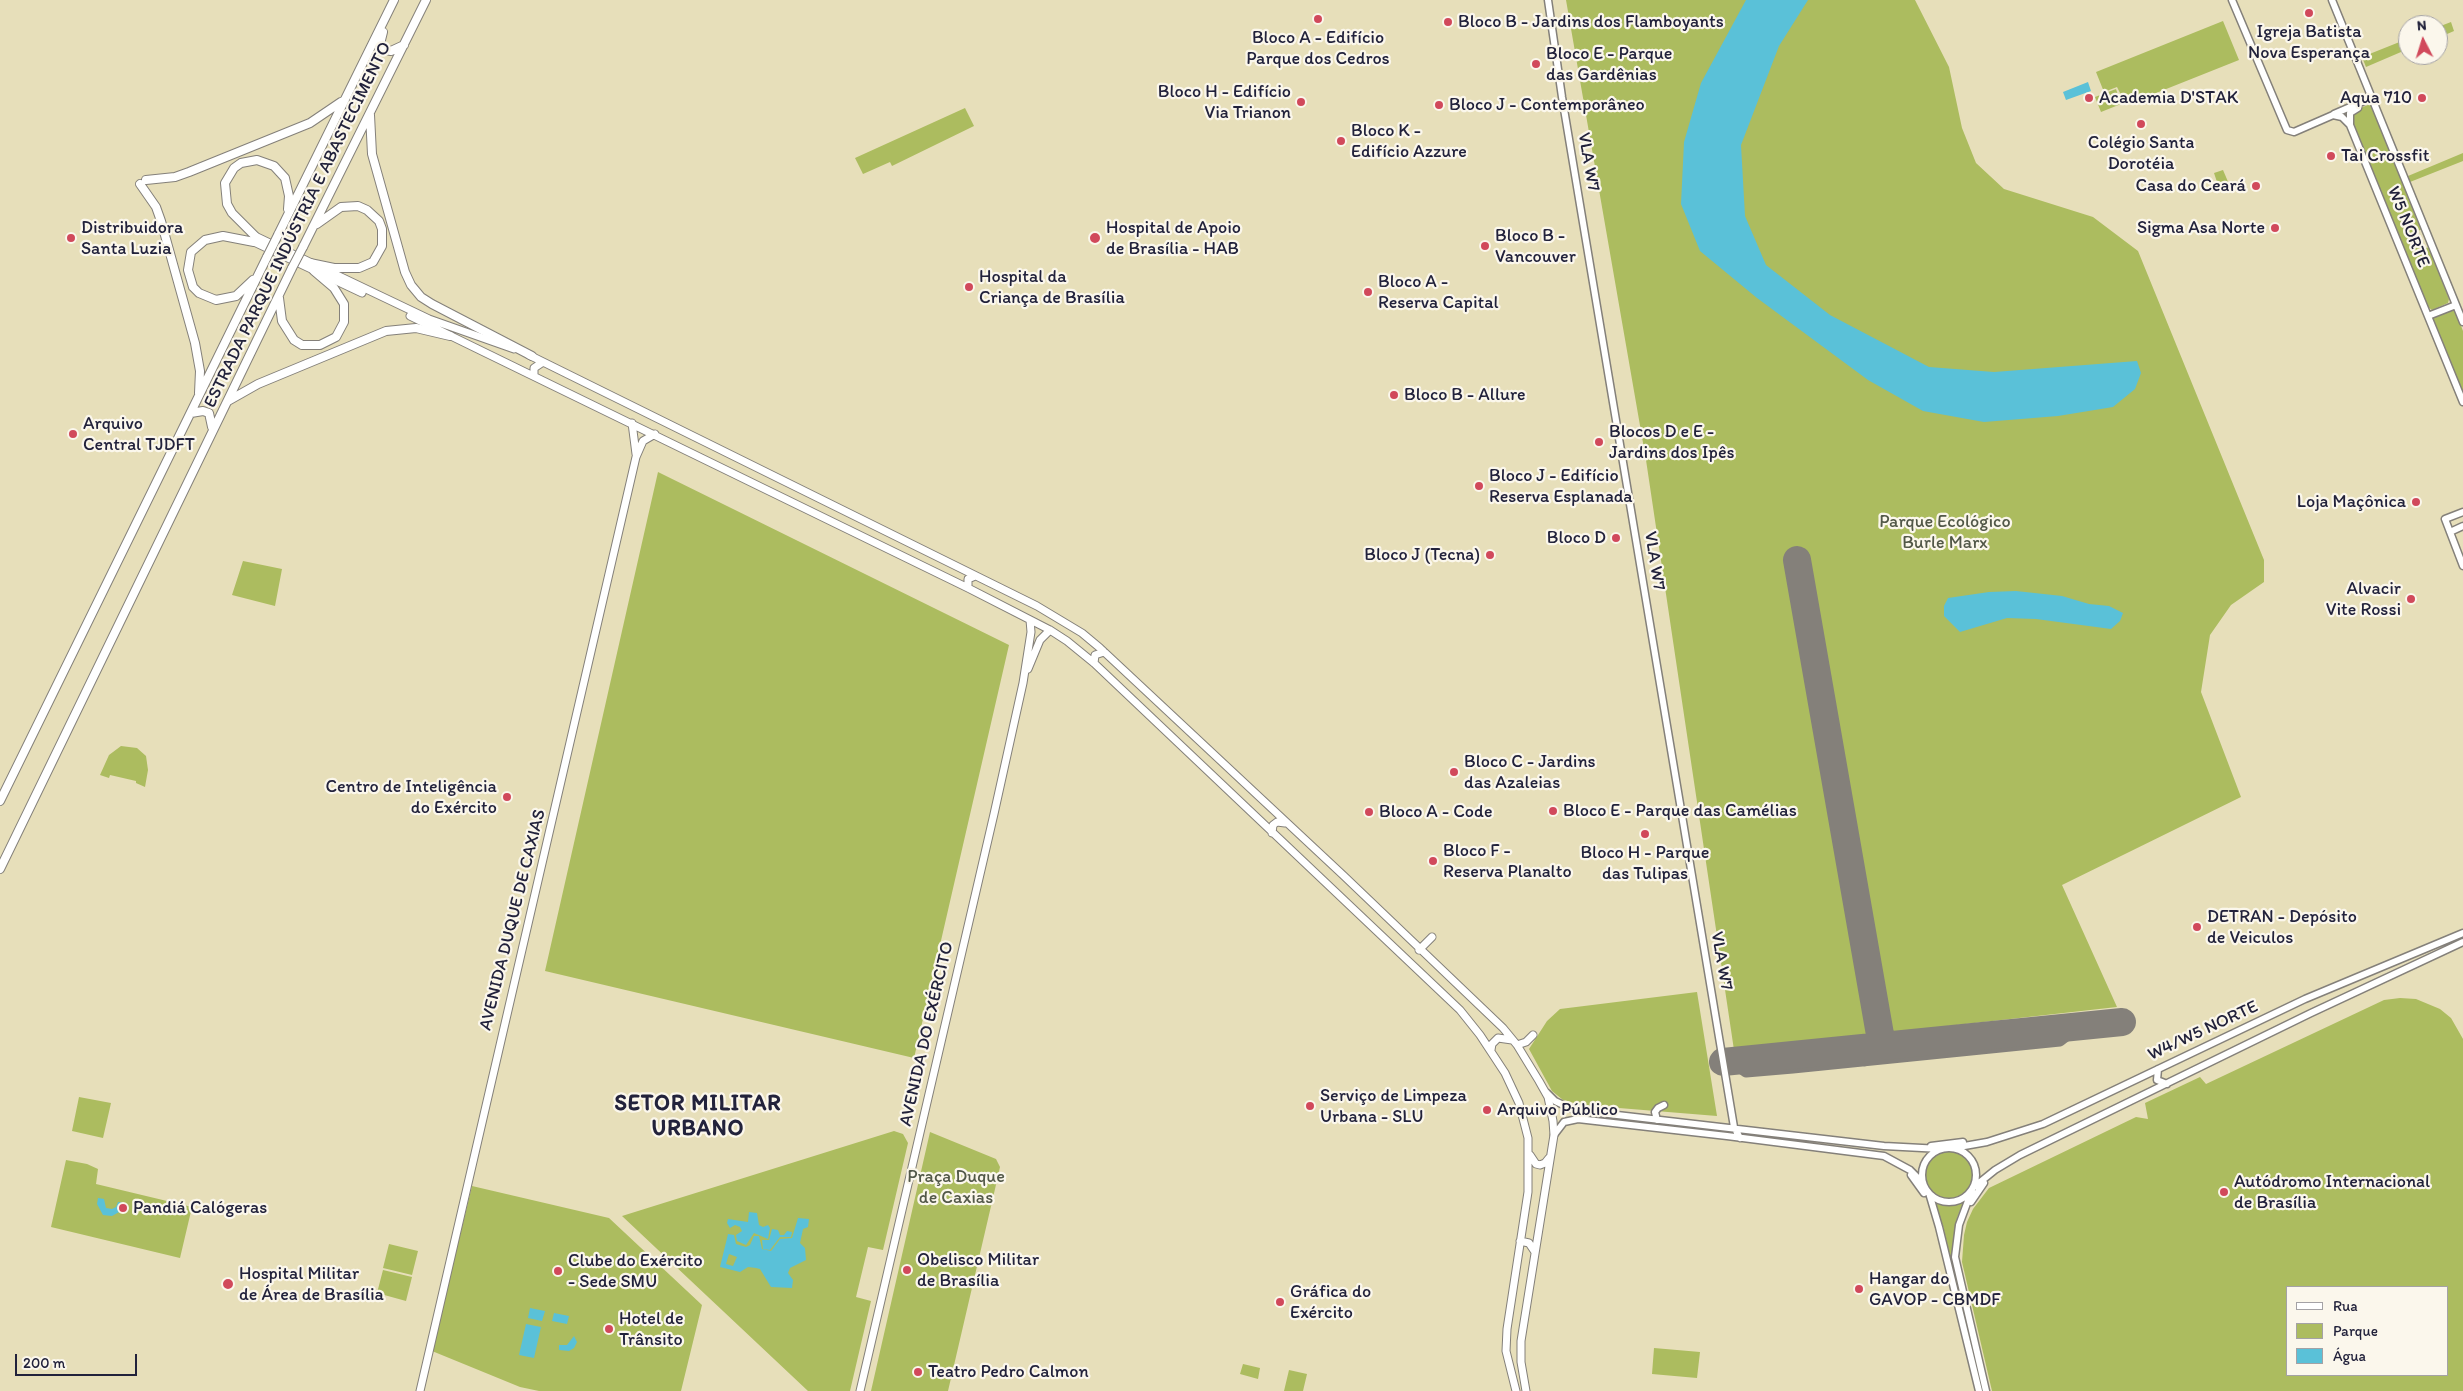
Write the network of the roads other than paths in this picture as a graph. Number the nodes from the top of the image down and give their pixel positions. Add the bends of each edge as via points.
1 (426, 0) edge
2 (1548, 0) edge
3 (2232, 0) edge
4 (2332, 0) edge
5 (392, 3) edge
6 (404, 45) junction
7 (344, 99) junction
8 (2372, 100) junction
9 (370, 115) junction
10 (2332, 115) junction
11 (2350, 125) junction
12 (288, 214) junction
13 (314, 227) junction
14 (255, 239) junction
15 (263, 266) junction
16 (312, 267) junction
17 (279, 298) junction
18 (2456, 305) junction
19 (2428, 316) junction
20 (2463, 322) edge
21 (450, 336) junction
22 (532, 356) junction
23 (543, 362) junction
24 (534, 375) junction
25 (199, 396) junction
26 (226, 402) junction
27 (2463, 402) edge
28 (191, 414) junction
29 (632, 423) junction
30 (212, 429) junction
31 (655, 434) junction
32 (729, 454) junction
33 (636, 457) junction
34 (743, 460) junction
35 (720, 467) junction
36 (735, 474) junction
37 (2463, 512) edge
38 (2463, 526) edge
39 (2450, 532) junction
40 (2463, 543) edge
41 (2458, 554) junction
42 (2463, 566) edge
43 (966, 570) junction
44 (975, 576) junction
45 (952, 581) junction
46 (968, 588) junction
47 (1030, 620) junction
48 (1050, 630) junction
49 (1104, 652) junction
50 (1094, 663) junction
51 (1023, 683) junction
52 (0, 801) edge
53 (1271, 810) junction
54 (1259, 821) junction
55 (1285, 823) junction
56 (1272, 833) junction
57 (0, 869) edge
58 (2463, 933) edge
59 (1432, 937) dead end
60 (2463, 942) edge
61 (1419, 950) junction
62 (2373, 970) junction
63 (1450, 979) junction
64 (2378, 981) junction
65 (1438, 990) junction
66 (2305, 998) junction
67 (2311, 1013) junction
68 (1533, 1034) dead end
69 (1516, 1044) junction
70 (1491, 1050) junction
71 (2158, 1069) junction
72 (1539, 1082) junction
73 (2167, 1084) junction
74 (1664, 1105) dead end
75 (1732, 1118) junction
76 (1657, 1120) junction
77 (1726, 1127) junction
78 (1734, 1128) junction
79 (1742, 1128) junction
80 (1554, 1135) junction
81 (1740, 1138) junction
82 (1987, 1142) junction
83 (1953, 1148) junction
84 (1916, 1149) junction
85 (1941, 1149) junction
86 (1529, 1152) junction
87 (1550, 1156) junction
88 (1904, 1166) junction
89 (1990, 1174) junction
90 (1922, 1182) junction
91 (1973, 1189) junction
92 (1929, 1193) junction
93 (1932, 1203) junction
94 (1959, 1225) junction
95 (1520, 1241) junction
96 (1535, 1252) junction
97 (1508, 1318) junction
98 (1523, 1323) junction
99 (420, 1391) edge
100 (860, 1391) edge
101 (1516, 1391) edge
102 (1526, 1391) edge
103 (1979, 1391) edge
104 (1986, 1391) edge

1 - 6 highway, ESTRADA PARQUE INDÚSTRIA E ABASTECIMENTO
2 - 75 main road, VLA W7
3 - 10 main road via 2287,130 2294,132
4 - 8 main road
5 - 6 highway via 390,19 380,44 391,51
5 - 7 highway, ESTRADA PARQUE INDÚSTRIA E ABASTECIMENTO
6 - 9 highway, ESTRADA PARQUE INDÚSTRIA E ABASTECIMENTO
7 - 12 highway, ESTRADA PARQUE INDÚSTRIA E ABASTECIMENTO
7 - 25 highway via 310,123 174,178 143,182 156,207 190,324 199,362
8 - 10 main road
8 - 11 main road via 2352,111
8 - 18 main road
9 - 13 highway, ESTRADA PARQUE INDÚSTRIA E ABASTECIMENTO
9 - 22 highway via 372,154 411,285 432,304
10 - 11 main road via 2342,117
11 - 19 main road, W5 NORTE
12 - 14 highway via 287,185 280,171 257,160 240,163 229,175 225,194 232,213
12 - 15 highway, ESTRADA PARQUE INDÚSTRIA E ABASTECIMENTO, bridge
13 - 16 highway via 341,207 358,206 379,221 383,238 378,255 366,266 348,269
13 - 17 highway, ESTRADA PARQUE INDÚSTRIA E ABASTECIMENTO, bridge
14 - 15 highway via 223,236 205,240 191,252 190,280 206,298 227,299 244,290
14 - 16 main road
15 - 25 highway, ESTRADA PARQUE INDÚSTRIA E ABASTECIMENTO
16 - 17 highway via 334,288 344,304 344,322 336,337 320,345 302,345 294,340 282,321
16 - 21 main road
16 - 22 main road via 429,319
17 - 26 highway, ESTRADA PARQUE INDÚSTRIA E ABASTECIMENTO
18 - 19 main road
18 - 20 main road
19 - 27 main road, W5 NORTE
21 - 24 main road
21 - 26 highway via 416,328 386,331 258,384
22 - 23 main road
23 - 24 main road via 534,368
23 - 32 main road
24 - 29 main road
25 - 28 highway, ESTRADA PARQUE INDÚSTRIA E ABASTECIMENTO
26 - 30 highway, ESTRADA PARQUE INDÚSTRIA E ABASTECIMENTO
28 - 30 highway via 209,413
28 - 52 highway, ESTRADA PARQUE INDÚSTRIA E ABASTECIMENTO
29 - 31 main road
29 - 33 main road, AVENIDA DUQUE DE CAXIAS
30 - 57 highway, ESTRADA PARQUE INDÚSTRIA E ABASTECIMENTO
31 - 33 main road, AVENIDA DUQUE DE CAXIAS via 643,441
31 - 35 main road
32 - 34 main road
32 - 35 main road
33 - 99 main road, AVENIDA DUQUE DE CAXIAS
34 - 36 main road via 735,462 732,469
34 - 43 main road
35 - 36 main road
36 - 45 main road
37 - 39 main road via 2444,520
38 - 39 main road
39 - 41 main road
40 - 41 main road
41 - 42 main road
43 - 44 main road
43 - 45 main road via 960,580
44 - 46 main road via 968,579
44 - 49 main road via 1055,615
45 - 46 main road
46 - 47 main road
47 - 48 main road
47 - 51 main road, AVENIDA DO EXÉRCITO
48 - 50 main road
48 - 51 main road, AVENIDA DO EXÉRCITO via 1040,640
49 - 50 main road via 1095,655
49 - 53 main road
50 - 54 main road
51 - 100 main road, AVENIDA DO EXÉRCITO
53 - 54 main road via 1270,820
53 - 55 main road
54 - 56 main road
55 - 56 main road via 1273,825
55 - 61 main road
56 - 65 main road
58 - 62 main road, W4/W5 NORTE
59 - 61 main road
60 - 64 main road, W4/W5 NORTE
61 - 63 main road
62 - 64 main road via 2371,978
62 - 66 main road, W4/W5 NORTE
63 - 65 main road via 1449,988
63 - 69 main road
64 - 67 main road, W4/W5 NORTE
65 - 70 main road via 1460,1010
66 - 67 main road via 2314,1004
66 - 71 main road, W4/W5 NORTE
67 - 73 main road, W4/W5 NORTE
68 - 69 main road via 1526,1042
69 - 70 main road via 1509,1038 1498,1038
69 - 72 main road
70 - 86 main road via 1519,1103
71 - 73 main road via 2157,1080
71 - 82 main road, W4/W5 NORTE via 2043,1124
72 - 76 main road via 1555,1101 1574,1110
72 - 80 main road via 1552,1110
73 - 89 main road, W4/W5 NORTE via 2020,1155
74 - 76 main road via 1655,1112
75 - 77 main road
75 - 78 main road, VLA W7
75 - 79 main road
76 - 77 main road
77 - 78 main road
78 - 79 main road
78 - 81 main road, VLA W7
79 - 84 main road
80 - 81 main road via 1564,1122 1578,1119
80 - 87 main road
81 - 88 main road via 1884,1156
82 - 83 main road, W4/W5 NORTE
82 - 84 main road via 1969,1141
83 - 85 main road
83 - 91 main road via 1966,1153 1974,1163 1977,1175
84 - 85 main road
85 - 90 main road via 1925,1161
86 - 87 main road via 1536,1164 1545,1163
86 - 95 main road via 1528,1192
87 - 96 main road
88 - 90 main road
88 - 93 main road
89 - 91 main road, W4/W5 NORTE
89 - 94 main road
90 - 92 main road
91 - 92 main road via 1955,1202 1941,1201
91 - 94 main road
92 - 93 main road
93 - 103 main road
94 - 104 main road via 1955,1257
95 - 96 main road via 1529,1243
95 - 97 main road
96 - 98 main road
97 - 98 main road via 1514,1326
97 - 101 main road via 1506,1351
98 - 102 main road via 1521,1362

